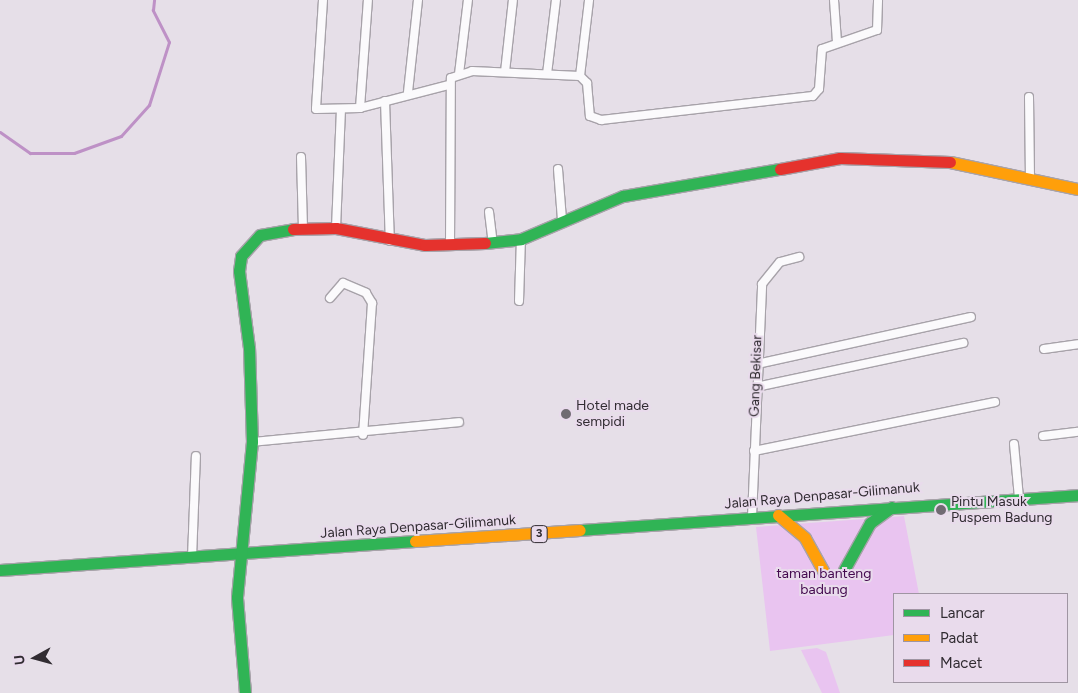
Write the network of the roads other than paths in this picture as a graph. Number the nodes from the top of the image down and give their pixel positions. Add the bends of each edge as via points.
1 (323, 0) edge
2 (368, 0) edge
3 (418, 0) edge
4 (468, 0) edge
5 (512, 0) edge
6 (556, 0) edge
7 (589, 0) edge
8 (834, 0) edge
9 (878, 0) edge
10 (837, 42) junction
11 (505, 72) junction
12 (459, 74) junction
13 (547, 74) junction
14 (584, 80) junction
15 (448, 85) junction
16 (408, 92) junction
17 (1029, 98) dead end
18 (385, 101) junction
19 (360, 108) junction
20 (341, 110) junction
21 (301, 157) dead end
22 (558, 169) dead end
23 (1030, 180) junction
24 (1078, 189) edge
25 (489, 212) dead end
26 (562, 220) junction
27 (304, 227) junction
28 (336, 228) junction
29 (521, 239) junction
30 (390, 241) junction
31 (493, 243) junction
32 (450, 246) junction
33 (799, 257) dead end
34 (330, 298) dead end
35 (519, 301) dead end
36 (971, 317) dead end
37 (963, 342) dead end
38 (1078, 344) edge
39 (1044, 349) dead end
40 (757, 364) junction
41 (756, 387) junction
42 (995, 402) dead end
43 (459, 422) dead end
44 (1078, 432) edge
45 (363, 435) junction
46 (1043, 436) dead end
47 (252, 442) junction
48 (1014, 444) dead end
49 (754, 451) junction
50 (196, 456) dead end
51 (1078, 495) edge
52 (1019, 498) junction
53 (897, 505) junction
54 (778, 515) junction
55 (752, 517) junction
56 (240, 554) junction
57 (192, 558) junction
58 (0, 570) edge
59 (844, 570) dead end
60 (823, 571) dead end
61 (246, 693) edge

1 - 20 street via 315,104 319,111
2 - 19 street
3 - 16 street
4 - 12 street
5 - 11 street
6 - 13 street
7 - 14 street
8 - 10 street
9 - 10 street via 877,30
10 - 14 street via 819,54 819,89 813,96 798,99 601,120 590,116
11 - 12 street
11 - 13 street
12 - 15 street
13 - 14 street
15 - 16 street
15 - 32 street
16 - 18 street
17 - 23 street
18 - 19 street
18 - 30 street
19 - 20 street
20 - 28 street
21 - 27 street
22 - 26 street
23 - 24 main road
23 - 26 main road via 932,158 840,158 674,184 623,196
25 - 31 street
26 - 29 main road
27 - 28 main road
27 - 47 main road via 260,235 241,256
28 - 30 main road
29 - 31 main road
29 - 35 street
30 - 32 main road
31 - 32 main road
33 - 40 street, Gang Bekisar via 780,262 762,284
34 - 45 street via 343,283 366,293 372,303
36 - 40 street
37 - 41 street
38 - 39 street
40 - 41 street, Gang Bekisar
41 - 49 street, Gang Bekisar
42 - 49 street
43 - 45 street
44 - 46 street
45 - 47 street
47 - 56 main road
48 - 52 street
49 - 55 street, Gang Bekisar
50 - 57 street
51 - 52 main road, Jalan Raya Denpasar-Gilimanuk / 3
52 - 53 main road, Jalan Raya Denpasar-Gilimanuk / 3
53 - 54 main road, Jalan Raya Denpasar-Gilimanuk / 3
53 - 59 main road via 870,523
54 - 55 main road, Jalan Raya Denpasar-Gilimanuk / 3
54 - 60 main road via 805,538
55 - 56 main road, Jalan Raya Denpasar-Gilimanuk / 3
56 - 57 main road, Jalan Raya Denpasar-Gilimanuk / 3
56 - 61 main road via 237,597
57 - 58 main road, Jalan Raya Denpasar-Gilimanuk / 3

